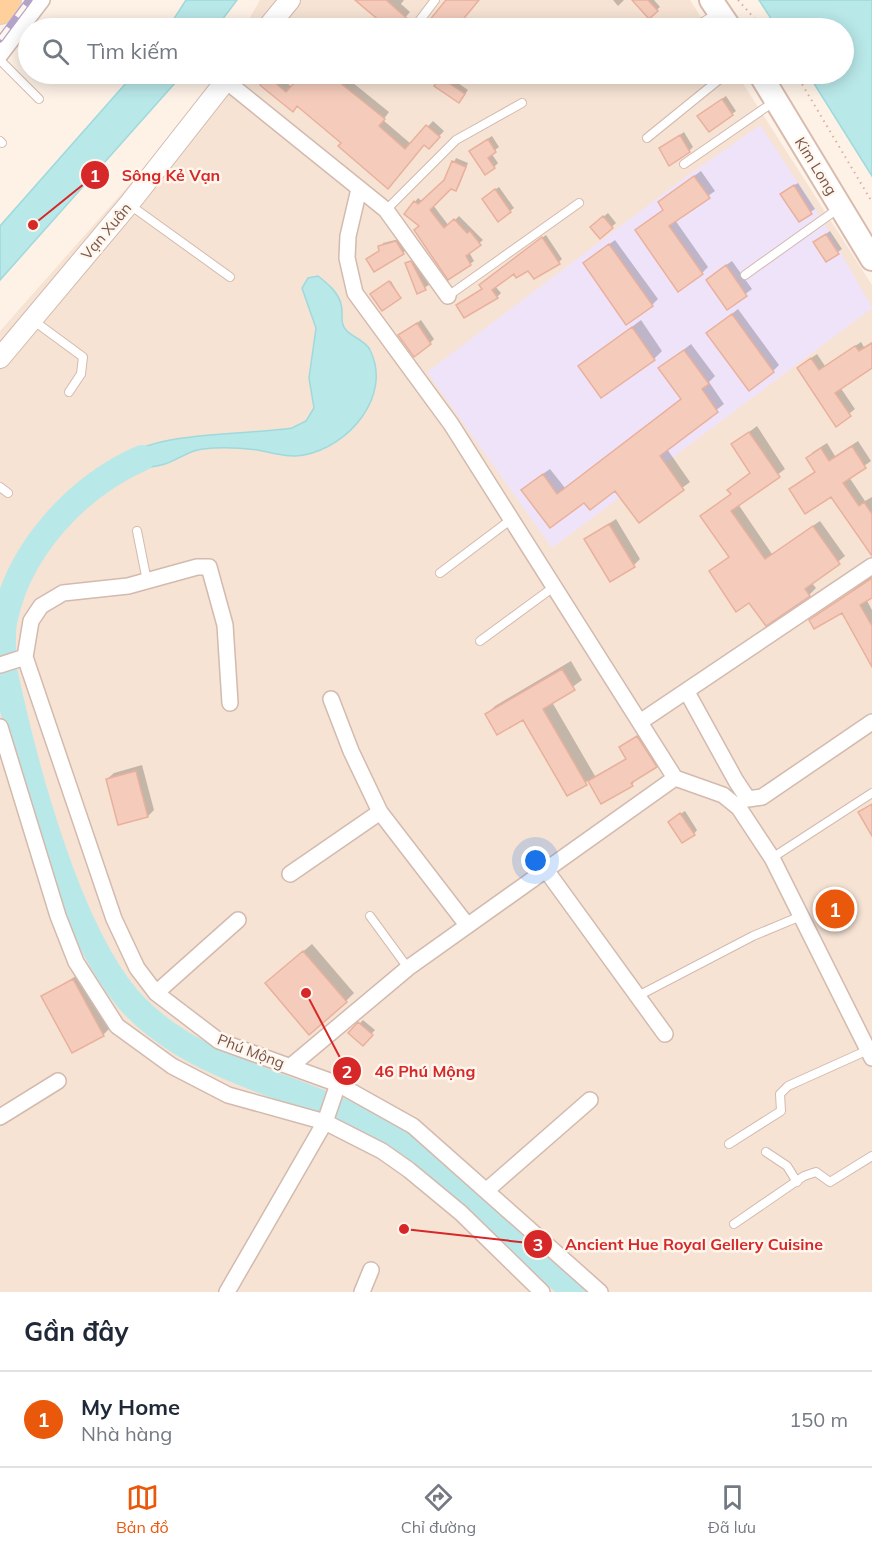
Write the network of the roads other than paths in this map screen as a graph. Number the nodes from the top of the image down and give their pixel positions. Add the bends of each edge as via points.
1 (8, 0) edge
2 (42, 0) edge
3 (291, 0) edge
4 (435, 0) edge
5 (725, 10) edge
6 (0, 11) edge
7 (28, 18) edge
8 (276, 18) edge
9 (422, 18) edge
10 (711, 18) edge
11 (18, 31) edge
12 (0, 55) edge
13 (0, 60) edge
14 (18, 78) edge
15 (24, 84) edge
16 (223, 84) edge
17 (237, 84) edge
18 (714, 84) edge
19 (766, 84) edge
20 (39, 99) dead end
21 (776, 101) junction
22 (522, 103) dead end
23 (647, 138) dead end
24 (684, 164) dead end
25 (359, 189) junction
26 (579, 203) dead end
27 (129, 204) junction
28 (842, 207) junction
29 (386, 210) junction
30 (872, 259) edge
31 (745, 275) dead end
32 (230, 277) dead end
33 (448, 296) joint
34 (32, 319) junction
35 (0, 358) edge
36 (69, 392) dead end
37 (0, 487) edge
38 (8, 493) dead end
39 (513, 518) junction
40 (137, 531) dead end
41 (872, 566) edge
42 (440, 573) dead end
43 (147, 581) junction
44 (555, 586) junction
45 (480, 641) dead end
46 (25, 657) junction
47 (0, 664) edge
48 (687, 692) junction
49 (331, 699) dead end
50 (231, 703) dead end
51 (639, 722) junction
52 (872, 722) edge
53 (0, 727) edge
54 (675, 778) junction
55 (872, 793) edge
56 (380, 812) junction
57 (772, 858) junction
58 (546, 870) junction
59 (290, 874) dead end
60 (370, 916) dead end
61 (801, 916) junction
62 (238, 920) dead end
63 (467, 925) junction
64 (408, 968) junction
65 (156, 993) junction
66 (638, 996) junction
67 (665, 1034) dead end
68 (870, 1054) edge
69 (291, 1066) junction
70 (58, 1081) dead end
71 (337, 1090) junction
72 (590, 1100) dead end
73 (0, 1117) edge
74 (327, 1118) junction
75 (729, 1144) dead end
76 (766, 1152) dead end
77 (872, 1156) edge
78 (797, 1182) junction
79 (487, 1190) junction
80 (734, 1224) dead end
81 (371, 1270) dead end
82 (227, 1292) edge
83 (362, 1292) edge
84 (542, 1292) edge
85 (600, 1292) edge

1 - 6 main road
2 - 7 street
3 - 8 street
4 - 9 lane
5 - 10 lane
11 - 12 street
13 - 14 lane
15 - 20 lane
16 - 27 street, Vạn Xuân
17 - 25 street
18 - 23 lane
19 - 21 main road, Kim Long
21 - 24 lane
21 - 28 main road, Kim Long
22 - 29 lane via 456,140
25 - 29 street
25 - 39 street via 347,258 355,293 451,424
26 - 33 lane
27 - 32 lane
27 - 34 street, Vạn Xuân
28 - 30 main road, Kim Long
28 - 31 lane
29 - 33 street
34 - 35 street, Vạn Xuân
34 - 36 lane via 83,357 81,374
37 - 38 lane
39 - 42 lane
39 - 44 street
40 - 43 lane
41 - 48 street
43 - 46 street via 63,593 41,606 31,621
43 - 50 street via 209,567 225,626
44 - 45 lane
44 - 51 street
46 - 47 street
46 - 65 street, Phú Mộng via 114,919 136,968
48 - 51 street
48 - 52 street via 748,799 762,796
49 - 56 street
51 - 54 street
53 - 74 street via 58,916 76,962 117,1026 172,1066 228,1095
54 - 57 street via 730,800
54 - 58 street
55 - 57 lane
56 - 59 street
56 - 63 street
57 - 61 street
58 - 63 street
58 - 66 street
60 - 64 lane
61 - 66 lane via 753,936
61 - 68 street
62 - 65 street
63 - 64 street
64 - 69 street
65 - 69 street, Phú Mộng via 219,1041
66 - 67 street
68 - 75 lane via 788,1086 780,1094 782,1111
69 - 71 street, Phú Mộng
70 - 73 street
71 - 74 street
71 - 79 street, Phú Mộng via 413,1126
72 - 79 street
74 - 82 street
74 - 84 street via 409,1170 461,1213
76 - 78 lane via 787,1166
77 - 78 lane via 830,1182 816,1172
78 - 80 lane
79 - 85 street, Phú Mộng
81 - 83 street

